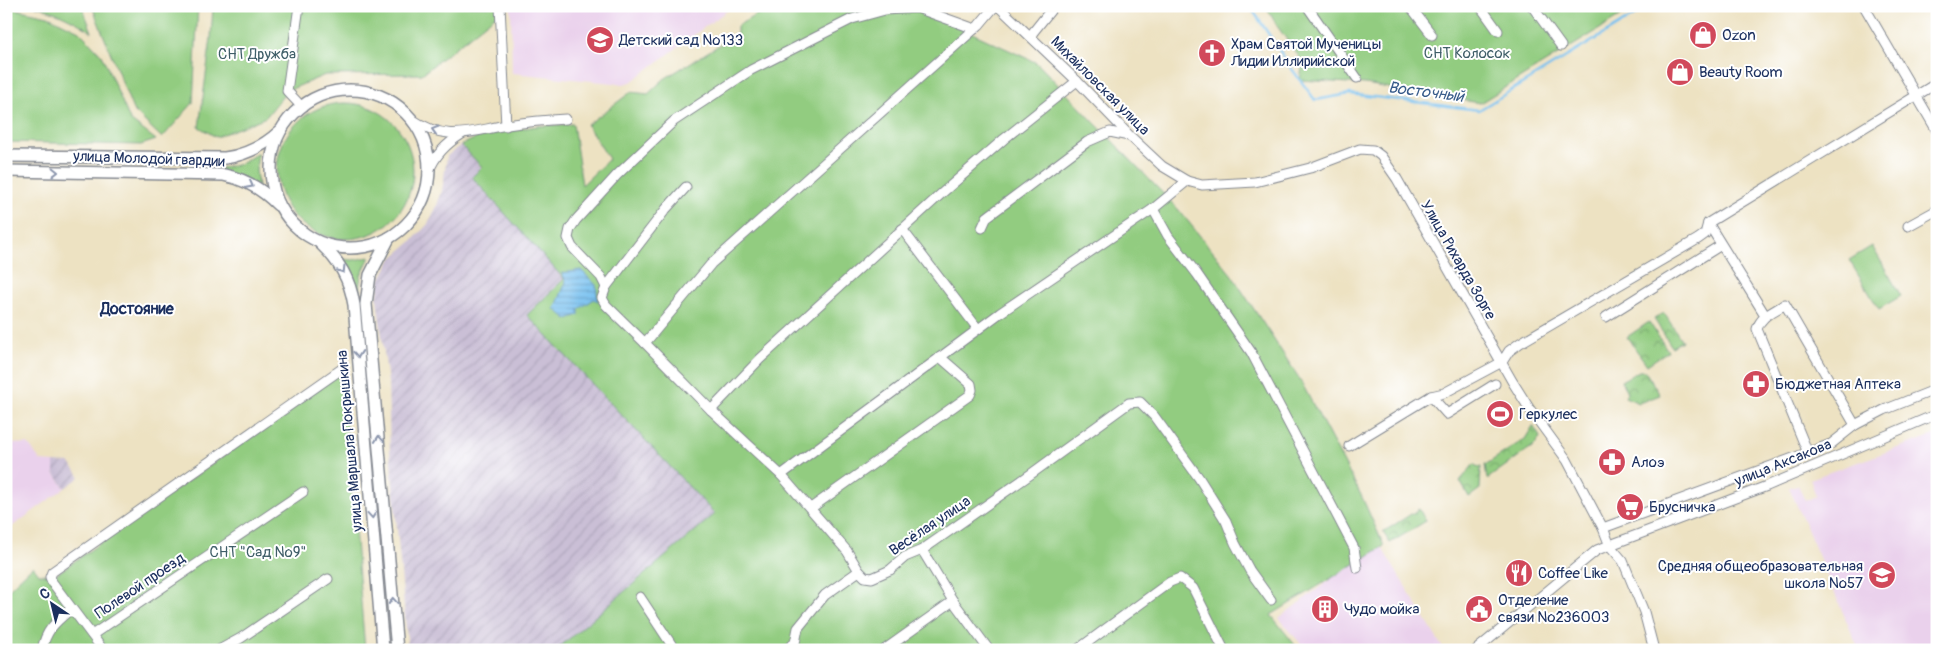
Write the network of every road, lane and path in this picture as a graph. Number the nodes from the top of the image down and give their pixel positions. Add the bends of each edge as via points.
1 (299, 6) edge
2 (500, 6) edge
3 (996, 6) edge
4 (1054, 6) edge
5 (1307, 6) edge
6 (1410, 6) edge
7 (1480, 6) edge
8 (1532, 6) edge
9 (1864, 6) edge
10 (975, 28) junction
11 (1498, 32) dead end
12 (1432, 35) dead end
13 (1030, 36) junction
14 (1561, 46) dead end
15 (1357, 78) dead end
16 (1077, 81) junction
17 (1937, 83) edge
18 (1917, 96) junction
19 (302, 107) junction
20 (410, 118) junction
21 (566, 118) dead end
22 (506, 126) junction
23 (283, 128) junction
24 (1937, 131) edge
25 (462, 134) junction
26 (1130, 136) junction
27 (6, 156) edge
28 (6, 171) edge
29 (428, 173) junction
30 (1186, 181) junction
31 (686, 188) dead end
32 (282, 208) junction
33 (1153, 209) junction
34 (1937, 210) edge
35 (1708, 223) junction
36 (1908, 226) dead end
37 (982, 228) dead end
38 (902, 229) junction
39 (389, 238) junction
40 (318, 241) junction
41 (1721, 245) junction
42 (606, 287) junction
43 (1765, 315) junction
44 (1606, 317) dead end
45 (978, 329) junction
46 (645, 343) junction
47 (940, 357) junction
48 (1502, 362) junction
49 (343, 368) dead end
50 (1496, 384) dead end
51 (1937, 389) edge
52 (1431, 396) junction
53 (710, 410) junction
54 (1937, 414) edge
55 (1855, 425) junction
56 (1349, 446) dead end
57 (1808, 453) junction
58 (780, 475) junction
59 (303, 492) dead end
60 (811, 508) junction
61 (1603, 528) junction
62 (1610, 546) junction
63 (922, 550) junction
64 (1357, 568) dead end
65 (859, 571) junction
66 (328, 579) dead end
67 (640, 597) dead end
68 (1271, 600) dead end
69 (953, 601) junction
70 (71, 609) junction
71 (92, 635) junction
72 (672, 648) edge
73 (42, 650) edge
74 (103, 650) edge
75 (219, 650) edge
76 (383, 650) edge
77 (397, 650) edge
78 (785, 650) edge
79 (884, 650) edge
80 (988, 650) edge
81 (1077, 650) edge
82 (1224, 650) edge
83 (1476, 650) edge
84 (1654, 650) edge

1 - 19 street via 287,91
2 - 22 street
3 - 10 street
3 - 13 street, Михайловская улица
4 - 13 street
5 - 15 street
6 - 12 street
7 - 11 street
8 - 14 street
9 - 18 street
10 - 42 street via 917,8 885,10 852,19 751,70 674,121 617,175 570,228 568,238 572,247
10 - 46 street via 711,264
13 - 16 street, Михайловская улица
16 - 26 street, Михайловская улица
16 - 38 street via 1004,139
17 - 18 street
18 - 24 street
18 - 35 street
19 - 20 main road via 329,94 358,91 386,100
19 - 23 main road
25 -> 20 street via 431,130
20 - 29 main road via 424,144
21 - 22 street
22 - 25 street
23 - 27 main road, улица Молодой гвардии via 252,149 226,158
23 - 32 main road via 273,151 271,171 274,190
25 - 29 street via 439,153
26 - 30 street, Михайловская улица via 1162,166
26 - 37 street via 1110,132 1086,142 987,217
28 -> 32 main road, улица Молодой гвардии via 224,175 252,185
29 - 39 main road via 425,192 417,210 405,226
30 - 33 street
30 - 48 street, Улица Рихарда Зорге via 1202,184 1255,182 1310,168 1360,149 1373,150 1392,171
31 - 42 street
32 - 40 main road via 293,224
33 - 45 street
33 - 64 street via 1168,236 1251,352 1354,548
34 - 36 street
35 - 41 street
35 - 48 street via 1705,234 1520,343
38 - 45 street
38 - 53 street via 760,359
39 - 40 main road via 356,248 336,247
77 -> 39 main road, улица Маршала Покрышкина via 366,304 370,275
40 -> 76 main road, улица Маршала Покрышкина via 343,270 354,305
41 - 43 street
41 - 44 street
42 - 46 street via 602,298 606,305
43 - 55 street via 1785,304
43 - 57 street via 1758,329
45 - 47 street
46 - 53 street
47 - 58 street
47 - 60 street via 970,384 970,395
48 - 52 street via 1444,393
48 - 61 street via 1529,408 1566,460
49 - 70 street via 56,567 50,577
50 - 52 street via 1447,414
51 - 55 street
52 - 56 street
53 - 58 street
54 - 62 street, улица Аксакова via 1767,486
55 - 57 street via 1831,444
57 - 61 street
58 - 60 street
59 - 71 street, Полевой проезд
60 - 65 street via 847,551
61 - 62 street
62 - 83 street, улица Аксакова via 1597,550
62 - 84 street via 1623,561 1644,612
63 - 65 street, Весёлая улица via 905,556 890,570 872,578
63 - 68 street, Весёлая улица via 1129,402 1140,402 1193,470 1226,521 1250,571
63 - 69 street
65 - 78 street via 825,595 798,628 795,643
66 - 75 street
67 - 72 street
69 - 79 street
69 - 80 street
70 - 71 street
70 - 73 street via 55,622 45,637
71 - 74 street
81 - 82 street via 1180,578 1193,588

